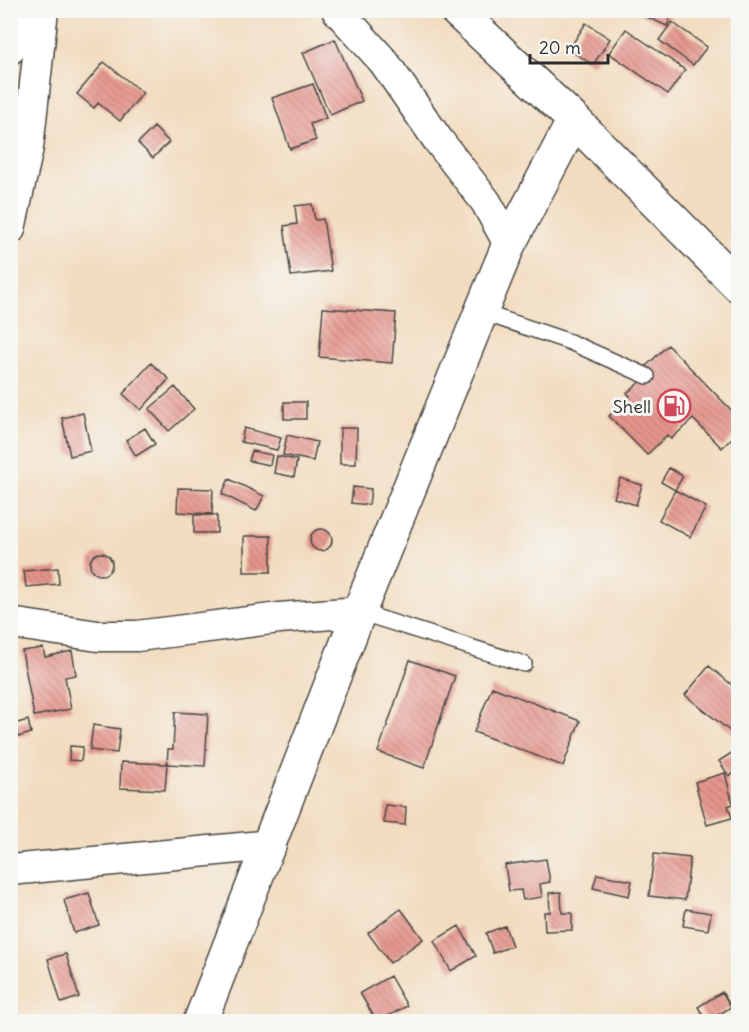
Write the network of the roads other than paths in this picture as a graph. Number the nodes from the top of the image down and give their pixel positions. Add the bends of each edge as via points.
1 (42, 10) edge
2 (337, 10) edge
3 (456, 10) edge
4 (10, 49) edge
5 (574, 120) junction
6 (10, 229) edge
7 (509, 244) junction
8 (738, 285) edge
9 (481, 312) junction
10 (647, 376) dead end
11 (358, 612) junction
12 (10, 623) edge
13 (524, 664) dead end
14 (271, 844) junction
15 (10, 870) edge
16 (200, 1022) edge

1 - 4 street
1 - 6 street via 28,148
2 - 7 street via 384,62 486,202
3 - 5 street
5 - 7 street
5 - 8 street
7 - 9 street
9 - 10 lane via 570,342
9 - 11 street
11 - 12 street via 138,636 98,636
11 - 13 lane
11 - 14 street
14 - 15 street
14 - 16 street

